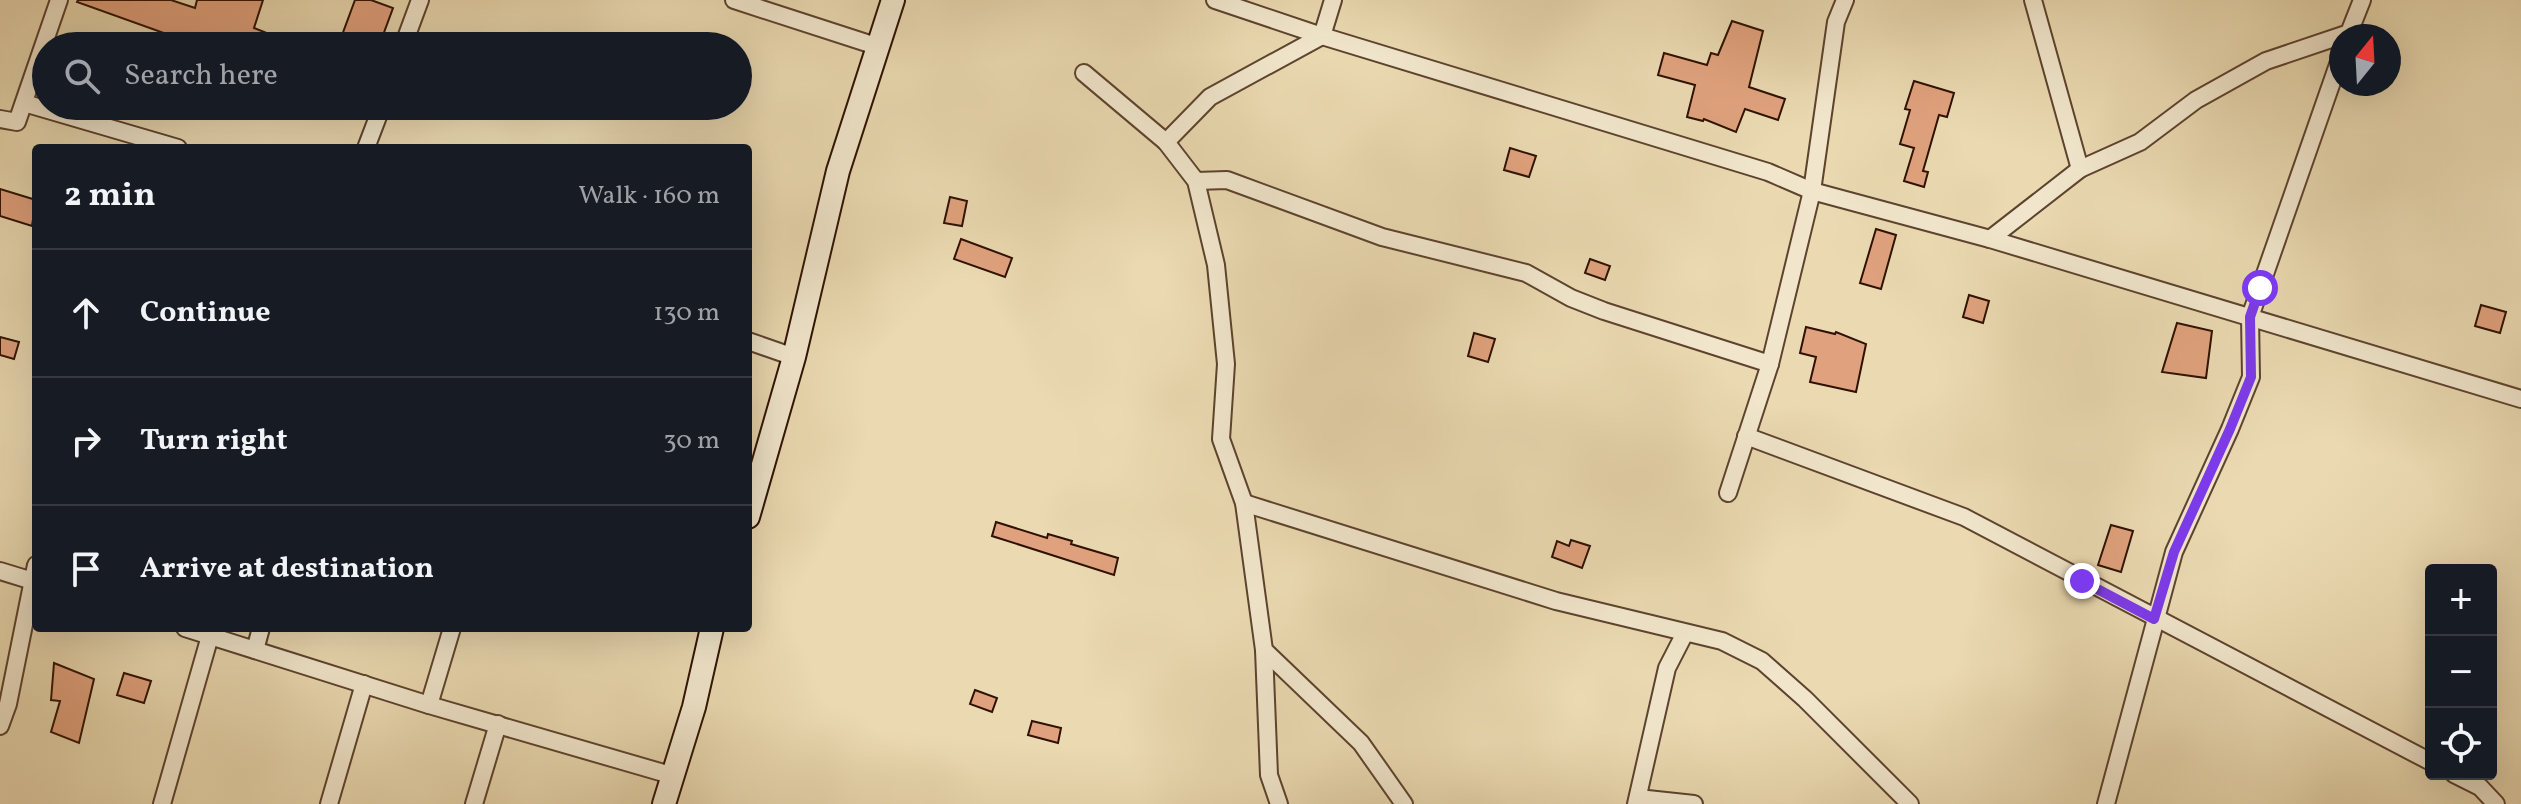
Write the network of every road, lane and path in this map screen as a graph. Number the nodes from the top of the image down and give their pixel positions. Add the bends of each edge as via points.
1 (59, 0) edge
2 (420, 0) edge
3 (734, 0) edge
4 (893, 0) edge
5 (1215, 0) edge
6 (1333, 0) edge
7 (1845, 0) edge
8 (2033, 0) edge
9 (2362, 0) edge
10 (2352, 24) edge
11 (48, 32) edge
12 (408, 32) edge
13 (1322, 36) junction
14 (2329, 40) edge
15 (876, 46) junction
16 (1084, 73) dead end
17 (32, 79) edge
18 (2329, 90) edge
19 (24, 103) junction
20 (32, 105) edge
21 (0, 119) edge
22 (81, 120) edge
23 (377, 120) edge
24 (1166, 142) junction
25 (162, 144) edge
26 (368, 144) edge
27 (2080, 169) junction
28 (1196, 181) junction
29 (1812, 191) junction
30 (1990, 239) junction
31 (2250, 317) junction
32 (752, 342) edge
33 (794, 357) junction
34 (1770, 364) junction
35 (2521, 399) edge
36 (1746, 436) junction
37 (1728, 493) dead end
38 (752, 497) edge
39 (1244, 503) junction
40 (0, 571) edge
41 (32, 576) edge
42 (32, 586) edge
43 (2154, 619) junction
44 (198, 632) edge
45 (260, 632) edge
46 (451, 632) edge
47 (711, 632) edge
48 (1685, 633) junction
49 (210, 636) junction
50 (255, 650) junction
51 (1264, 650) junction
52 (364, 684) junction
53 (429, 705) junction
54 (498, 724) junction
55 (0, 726) edge
56 (2425, 759) edge
57 (674, 776) junction
58 (2466, 780) edge
59 (1637, 801) edge
60 (162, 804) edge
61 (329, 804) edge
62 (474, 804) edge
63 (664, 804) edge
64 (1279, 804) edge
65 (1404, 804) edge
66 (1694, 804) edge
67 (1910, 804) edge
68 (2106, 804) edge
69 (2496, 804) edge

1 - 11 street
2 - 12 street
3 - 15 street
4 - 15 main road
5 - 13 street
6 - 13 street
7 - 29 street via 1836,22
8 - 27 street
9 - 10 street
13 - 24 street via 1210,97
13 - 29 street via 1768,172
14 - 27 street via 2266,61 2196,100 2140,142
15 - 33 main road via 838,171
16 - 24 street
17 - 19 street
18 - 31 street
19 - 20 street
19 - 21 street via 17,122
22 - 25 street
23 - 26 street
24 - 28 street
27 - 30 street
28 - 34 street via 1227,180 1382,237 1526,273 1604,311
28 - 39 street via 1216,265 1226,364 1221,439
29 - 30 street
29 - 34 street
30 - 31 street
31 - 35 street
31 - 43 street via 2251,377 2174,552
32 - 33 street
33 - 38 main road
34 - 36 street
36 - 37 street
36 - 43 street via 1964,517
39 - 48 street via 1556,601
39 - 51 street
40 - 41 street
42 - 55 street
43 - 56 street
43 - 68 street
44 - 49 street
45 - 50 street
46 - 53 street
47 - 57 main road
48 - 59 street via 1667,668
48 - 67 street via 1722,641 1762,661
49 - 50 street
49 - 60 street
50 - 52 street
51 - 64 street via 1269,775
51 - 65 street via 1361,743
52 - 53 street
52 - 61 street
53 - 54 street
54 - 57 street
54 - 62 street
57 - 63 main road
58 - 69 street
59 - 66 street

